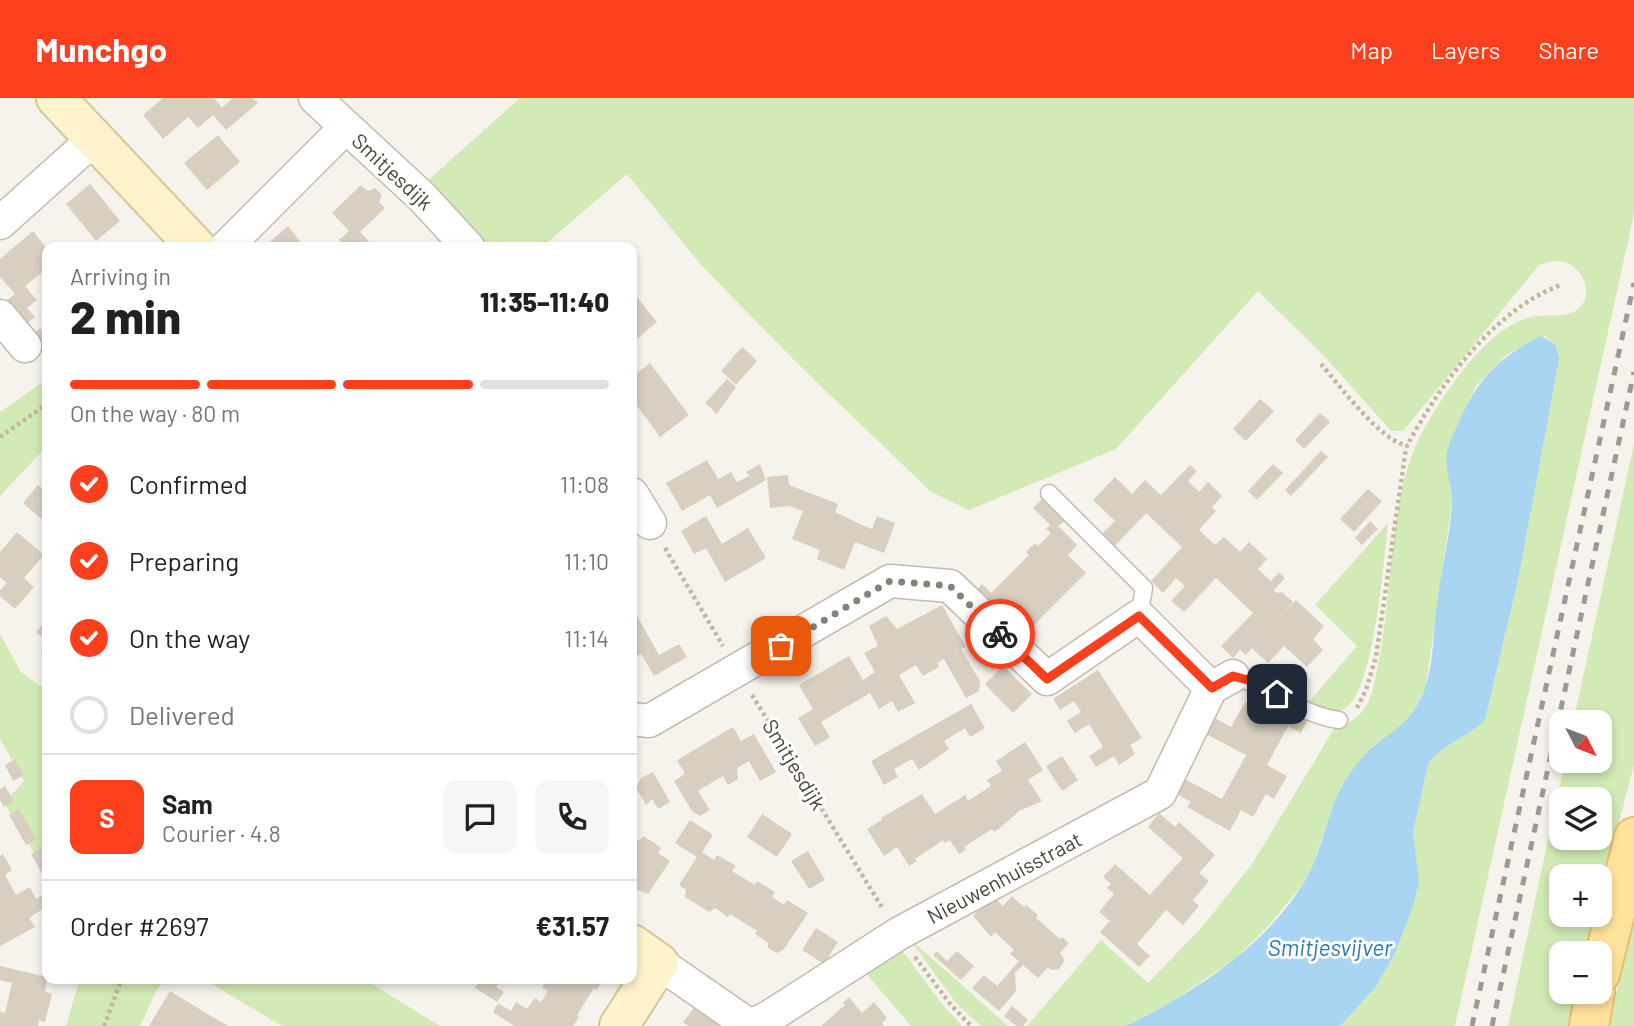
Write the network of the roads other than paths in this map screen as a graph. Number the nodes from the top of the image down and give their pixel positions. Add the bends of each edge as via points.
1 (57, 98) edge
2 (315, 98) edge
3 (346, 127) junction
4 (95, 138) junction
5 (0, 223) edge
6 (191, 242) edge
7 (231, 242) edge
8 (463, 242) edge
9 (0, 316) edge
10 (25, 346) dead end
11 (1049, 493) dead end
12 (637, 502) edge
13 (650, 523) road end
14 (1139, 616) junction
15 (1222, 682) junction
16 (637, 720) edge
17 (1339, 720) road end
18 (1634, 837) edge
19 (1608, 941) edge
20 (645, 954) edge
21 (637, 976) edge
22 (634, 984) edge
23 (1593, 1004) edge
24 (619, 1026) edge
25 (750, 1026) edge
26 (1589, 1026) edge

1 - 4 street
2 - 3 street, Smitjesdijk
3 - 7 street
3 - 8 street, Smitjesdijk
4 - 5 street
4 - 6 street
9 - 10 street
11 - 14 lane via 1144,588
12 - 13 street
14 - 15 street
14 - 16 street via 1047,679 950,586 890,581 649,721
15 - 17 lane via 1255,682 1321,717
15 - 25 street, Nieuwenhuisstraat via 1160,793 898,934
18 - 19 main road
20 - 21 street
20 - 25 street, Nieuwenhuisstraat
22 - 24 street
23 - 26 main road

